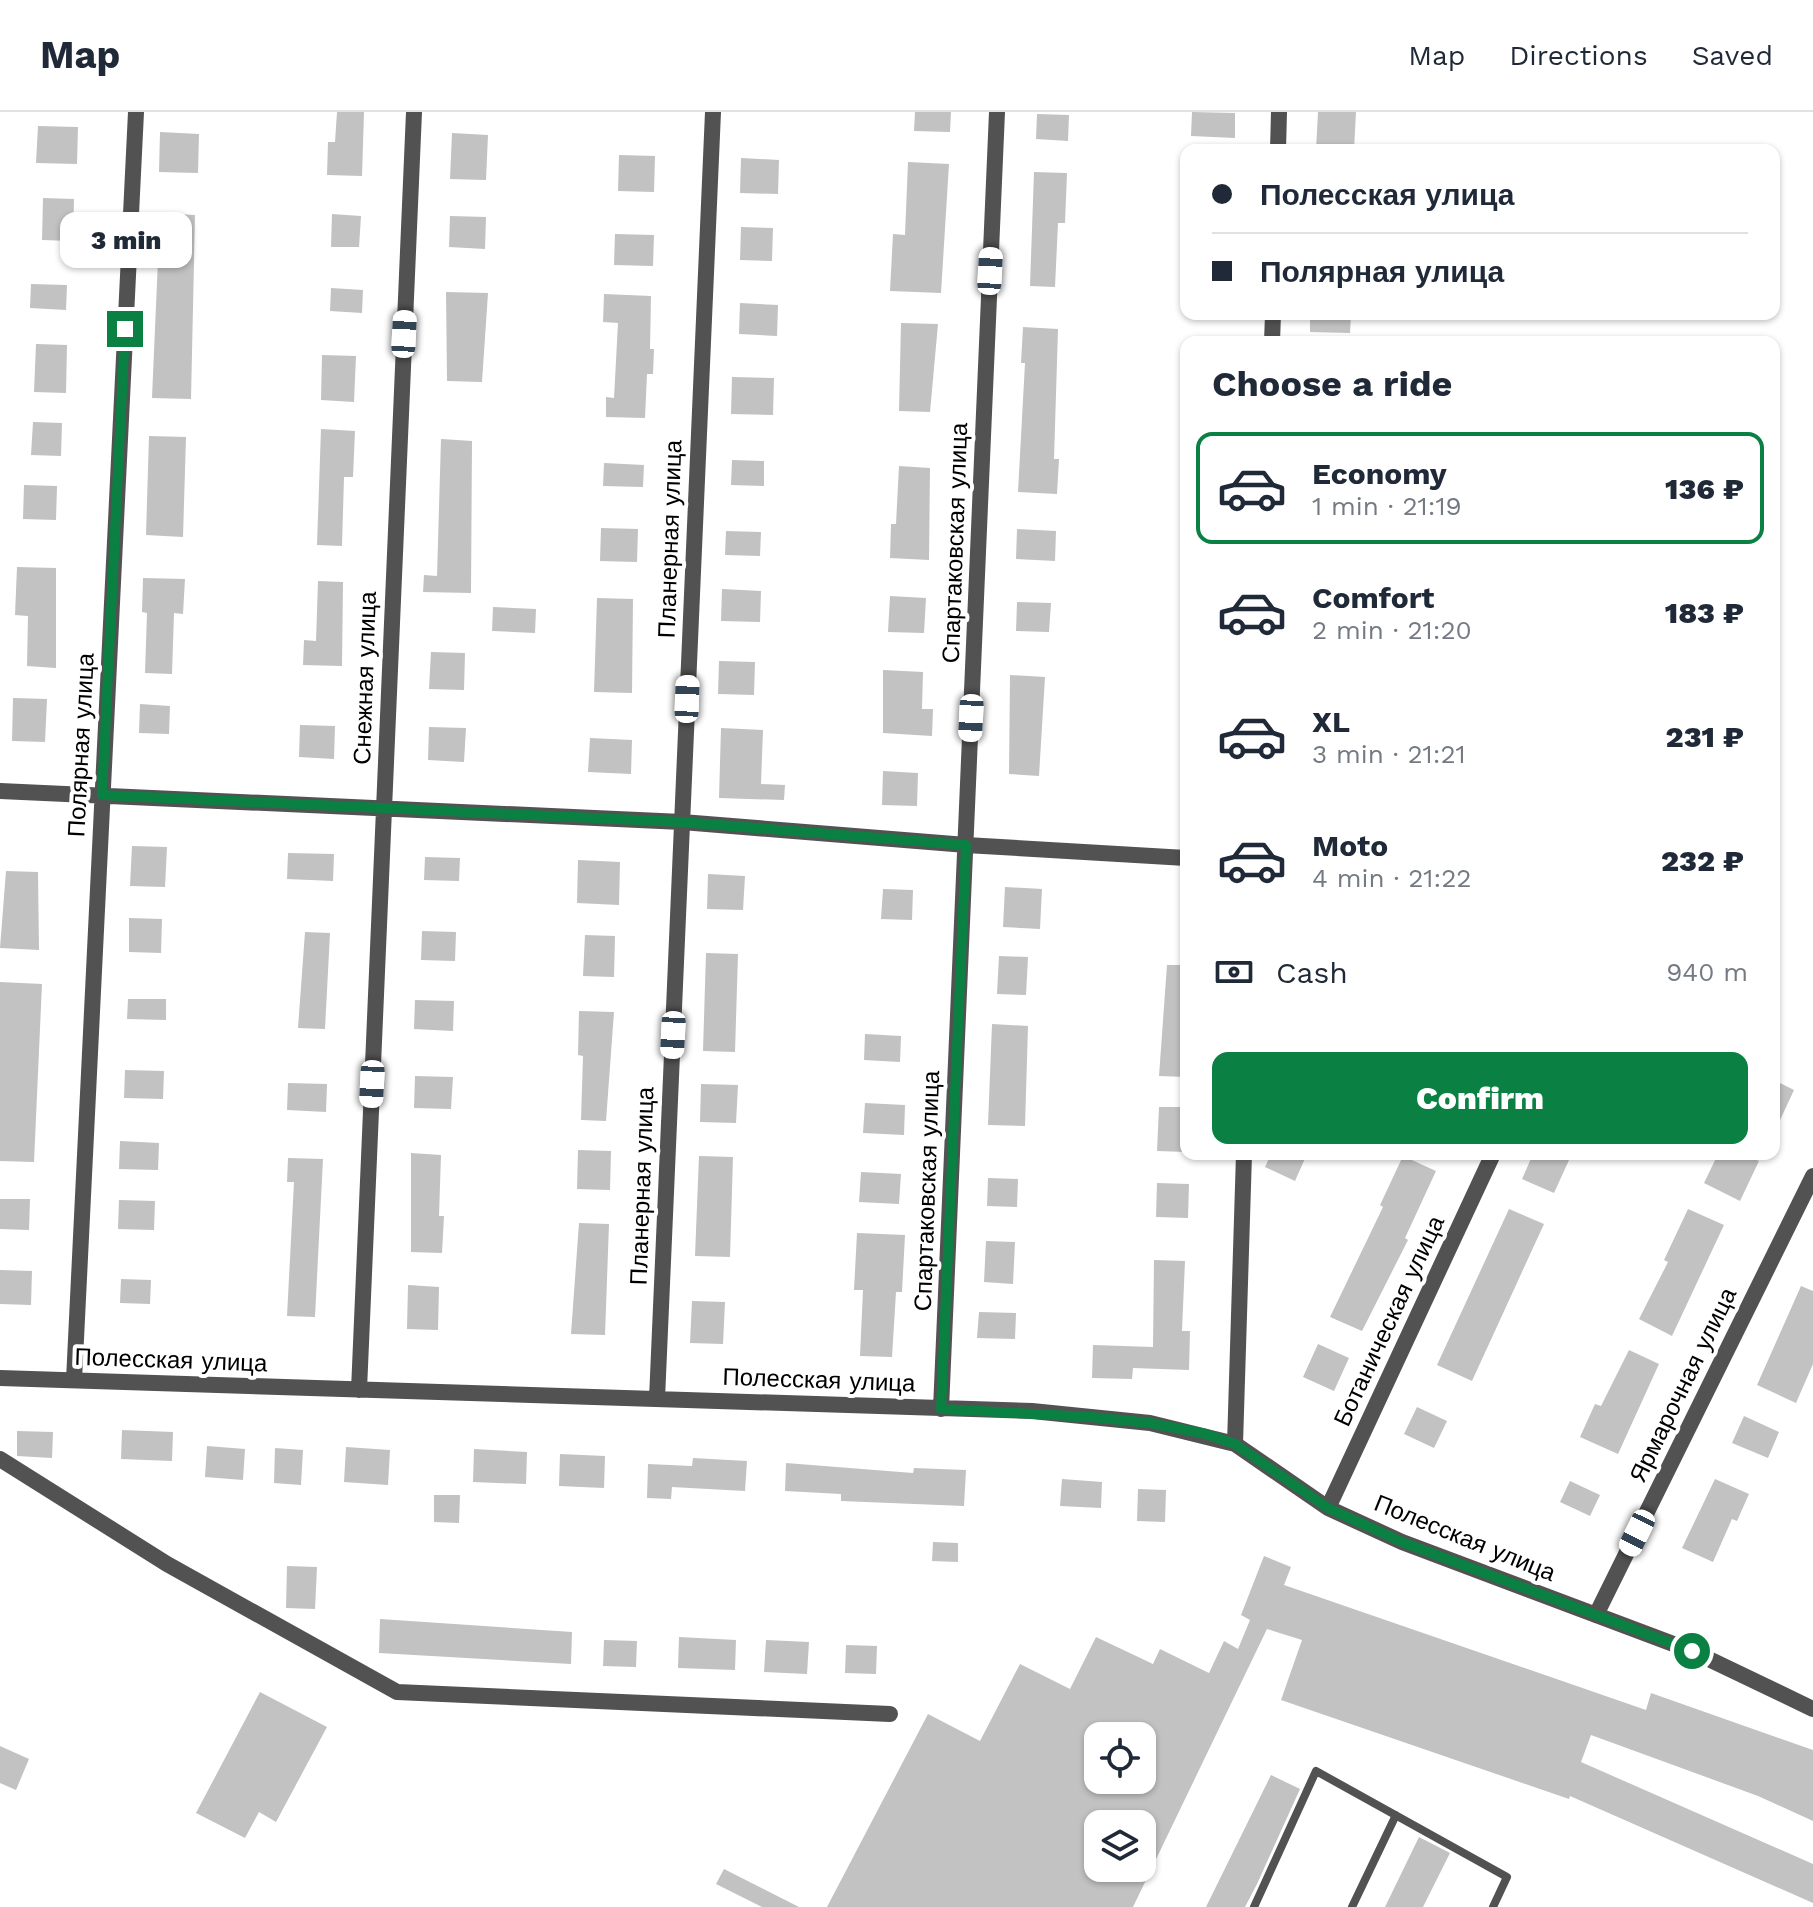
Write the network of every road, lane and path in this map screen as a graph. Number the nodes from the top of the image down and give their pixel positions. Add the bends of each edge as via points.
1 (136, 112) edge
2 (414, 112) edge
3 (713, 112) edge
4 (997, 112) edge
5 (1279, 112) edge
6 (1278, 144) edge
7 (0, 791) edge
8 (102, 795) junction
9 (384, 809) junction
10 (682, 822) junction
11 (966, 845) junction
12 (1180, 858) edge
13 (1244, 1160) edge
14 (1490, 1160) edge
15 (1813, 1176) edge
16 (0, 1378) edge
17 (74, 1380) junction
18 (359, 1390) junction
19 (657, 1399) junction
20 (941, 1409) junction
21 (1235, 1444) junction
22 (0, 1459) edge
23 (1328, 1508) junction
24 (1596, 1615) junction
25 (1813, 1709) edge
26 (890, 1714) dead end
27 (1396, 1815) junction
28 (1254, 1907) edge
29 (1352, 1907) edge
30 (1493, 1907) edge

1 - 8 street, Полярная улица
2 - 9 street, Снежная улица
3 - 10 street, Планерная улица
4 - 11 street, Спартаковская улица
5 - 6 street
7 - 8 street
8 - 9 street
8 - 17 street, Полярная улица
9 - 10 street
9 - 18 street, Снежная улица
10 - 11 street
10 - 19 street, Планерная улица
11 - 12 street
11 - 20 street, Спартаковская улица
13 - 21 street
14 - 23 street, Ботаническая улица
15 - 24 street, Ярмарочная улица
16 - 17 street, Полесская улица
17 - 18 street, Полесская улица
18 - 19 street, Полесская улица
19 - 20 street, Полесская улица
20 - 21 street, Полесская улица via 1032,1411 1150,1423
21 - 23 street, Полесская улица
22 - 26 street via 167,1564 397,1692
23 - 24 street, Полесская улица via 1402,1542
24 - 25 street, Полесская улица via 1692,1651
27 - 28 lane via 1316,1771
27 - 29 lane
27 - 30 lane via 1507,1877

